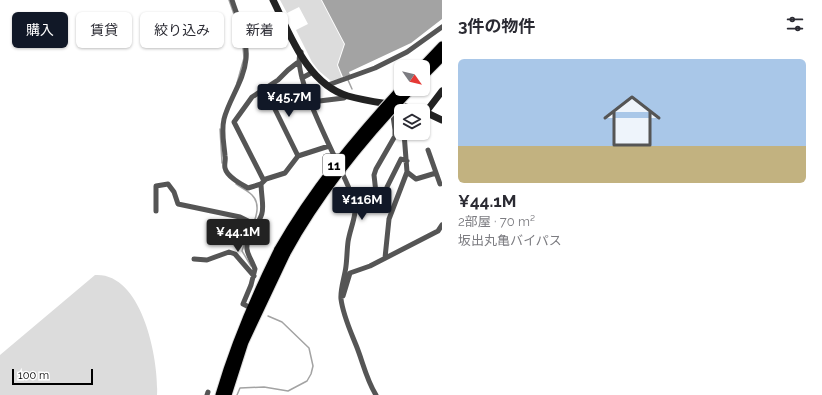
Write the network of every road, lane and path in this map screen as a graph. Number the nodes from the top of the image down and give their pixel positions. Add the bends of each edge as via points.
1 (232, 0) edge
2 (273, 0) edge
3 (442, 27) edge
4 (441, 51) edge
5 (301, 52) junction
6 (430, 60) edge
7 (298, 63) junction
8 (430, 66) edge
9 (314, 72) junction
10 (302, 78) junction
11 (328, 86) junction
12 (265, 89) junction
13 (442, 91) edge
14 (347, 96) junction
15 (395, 96) edge
16 (404, 96) edge
17 (311, 102) junction
18 (392, 104) joint
19 (430, 104) edge
20 (430, 114) edge
21 (442, 120) edge
22 (405, 140) edge
23 (329, 146) junction
24 (428, 150) dead end
25 (298, 156) junction
26 (407, 161) junction
27 (407, 172) junction
28 (436, 173) junction
29 (263, 182) junction
30 (440, 184) dead end
31 (387, 187) dead end
32 (372, 208) dead end
33 (156, 211) dead end
34 (442, 225) edge
35 (249, 233) junction
36 (282, 251) junction
37 (385, 258) junction
38 (194, 259) dead end
39 (254, 276) junction
40 (341, 298) junction
41 (250, 308) junction
42 (220, 395) edge
43 (228, 395) edge
44 (376, 395) edge

1 - 29 street via 244,36 246,60 240,82 224,119 222,137 225,168 238,182 248,188
2 - 5 street
3 - 11 street via 407,52
4 - 6 highway
4 - 8 highway
5 - 7 street
5 - 9 street
7 - 10 street
7 - 12 street
9 - 10 street
9 - 11 street
10 - 17 street
11 - 14 street
12 - 25 street
12 - 29 street via 252,97 234,122
13 - 19 street
14 - 17 street
14 - 18 street
15 - 36 highway, 11, bridge via 341,156 307,204
16 - 36 highway, 11, bridge via 369,134
17 - 23 street
18 - 32 street via 395,136 374,175 376,193
20 - 21 street
22 - 26 street
23 - 25 street
23 - 40 street via 356,209 348,239
24 - 28 street
25 - 29 street via 285,173
26 - 27 street
26 - 31 street via 401,159
27 - 28 street via 416,179
27 - 37 street via 389,219
28 - 30 street
29 - 35 street via 263,212
33 - 35 street via 156,186 168,184 178,204 240,217 248,221 245,231
34 - 37 street via 438,231
35 - 39 street via 246,251 255,269
36 - 41 highway, 11
36 - 43 highway, 11 via 244,342
37 - 40 street via 350,273
38 - 39 street via 207,260 229,252 235,254
39 - 41 street via 243,304
40 - 44 street via 363,370
41 - 42 highway, 11

